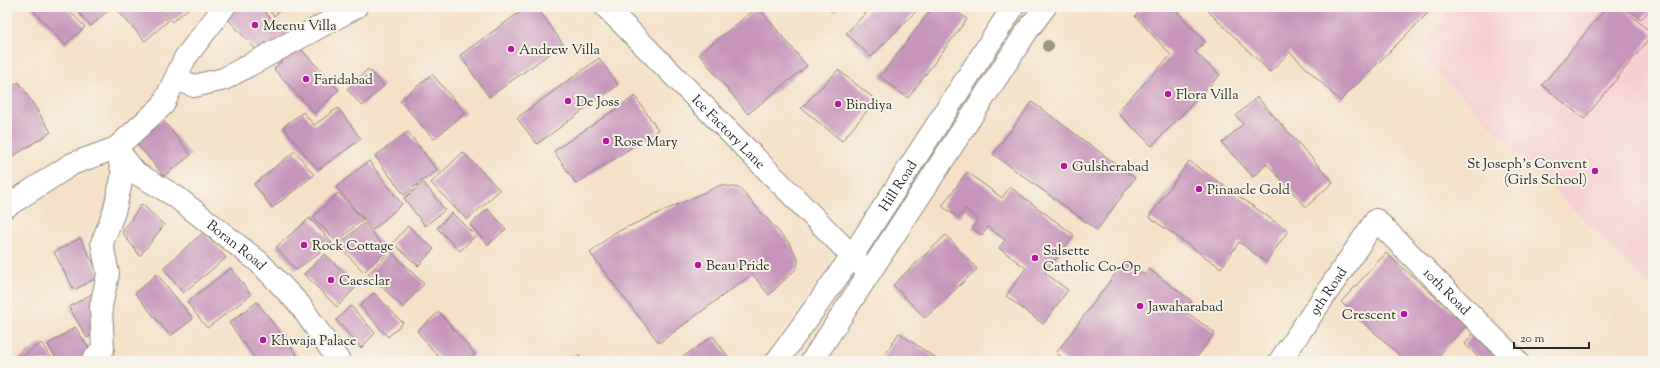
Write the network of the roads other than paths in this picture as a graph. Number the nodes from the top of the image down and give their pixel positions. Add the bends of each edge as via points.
1 (224, 7) edge
2 (356, 7) edge
3 (606, 7) edge
4 (1046, 7) edge
5 (1009, 8) edge
6 (1029, 27) junction
7 (177, 79) junction
8 (116, 148) junction
9 (7, 206) edge
10 (1376, 220) joint
11 (852, 256) junction
12 (869, 273) junction
13 (102, 357) edge
14 (339, 361) edge
15 (777, 361) edge
16 (812, 361) edge
17 (1280, 361) edge
18 (1517, 361) edge

1 - 7 street via 185,58
2 - 7 street via 224,79 194,86
3 - 11 street, Ice Factory Lane
4 - 6 street, Hill Road
5 - 6 street
5 - 11 street, Hill Road
6 - 12 street, Hill Road
7 - 8 street via 163,105
8 - 9 street via 72,164
8 - 13 street via 123,174 114,212 102,243 108,274 101,306
8 - 14 street, Boran Road via 136,173 170,193 259,262 300,305
10 - 17 street, 9th Road
10 - 18 street, 10th Road
11 - 12 street, Ice Factory Lane
11 - 15 street, Hill Road
12 - 16 street, Hill Road

